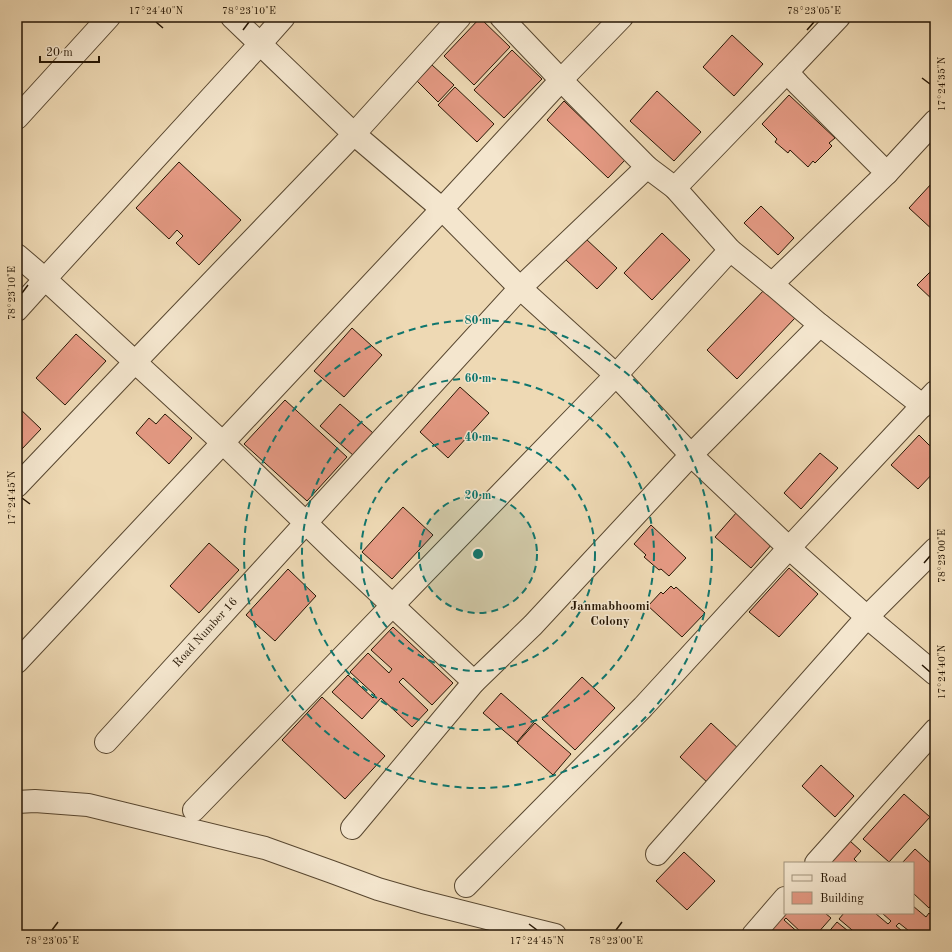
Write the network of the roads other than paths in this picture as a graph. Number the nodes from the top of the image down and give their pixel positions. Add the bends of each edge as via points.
1 (109, 17) edge
2 (232, 17) edge
3 (284, 17) edge
4 (460, 17) edge
5 (501, 17) edge
6 (622, 17) edge
7 (839, 17) edge
8 (260, 44) junction
9 (787, 72) junction
10 (561, 80) junction
11 (17, 118) edge
12 (935, 121) edge
13 (354, 134) junction
14 (647, 167) junction
15 (887, 173) junction
16 (675, 188) junction
17 (442, 209) junction
18 (730, 250) junction
19 (17, 255) edge
20 (45, 279) junction
21 (772, 284) junction
22 (520, 288) junction
23 (17, 310) edge
24 (820, 325) junction
25 (135, 362) junction
26 (616, 375) junction
27 (929, 399) edge
28 (223, 443) junction
29 (692, 455) junction
30 (17, 486) edge
31 (306, 523) junction
32 (789, 548) junction
33 (935, 549) edge
34 (392, 606) junction
35 (867, 617) junction
36 (17, 662) edge
37 (935, 674) edge
38 (474, 682) junction
39 (935, 730) edge
40 (106, 742) dead end
41 (17, 802) edge
42 (194, 810) dead end
43 (352, 828) dead end
44 (657, 854) dead end
45 (817, 862) edge
46 (466, 886) dead end
47 (784, 899) edge
48 (555, 935) edge
49 (752, 935) edge

1 - 11 street
2 - 8 street
3 - 8 street
4 - 13 street
5 - 10 street
6 - 10 street
7 - 9 street
8 - 13 street
8 - 20 street
9 - 15 street
9 - 16 street
10 - 14 street
10 - 17 street
12 - 15 street
13 - 17 street
13 - 25 street
14 - 16 street
14 - 22 street, Road Number 16
15 - 21 street
16 - 18 street
17 - 22 street
17 - 28 street
18 - 21 street
18 - 26 street
19 - 20 street
20 - 23 street
20 - 25 street
21 - 24 street
22 - 26 street
22 - 31 street, Road Number 16
24 - 27 street
24 - 29 street
25 - 28 street
25 - 30 street
26 - 29 street
26 - 34 street
27 - 32 street
28 - 31 street
28 - 36 street
29 - 32 street
29 - 38 street via 532,625
31 - 34 street
31 - 40 street, Road Number 16
32 - 35 street
32 - 46 street via 643,707
33 - 35 street
34 - 38 street
34 - 42 street
35 - 37 street
35 - 44 street
38 - 43 street
39 - 45 street
41 - 48 street via 88,805 266,848 378,889
47 - 49 street

